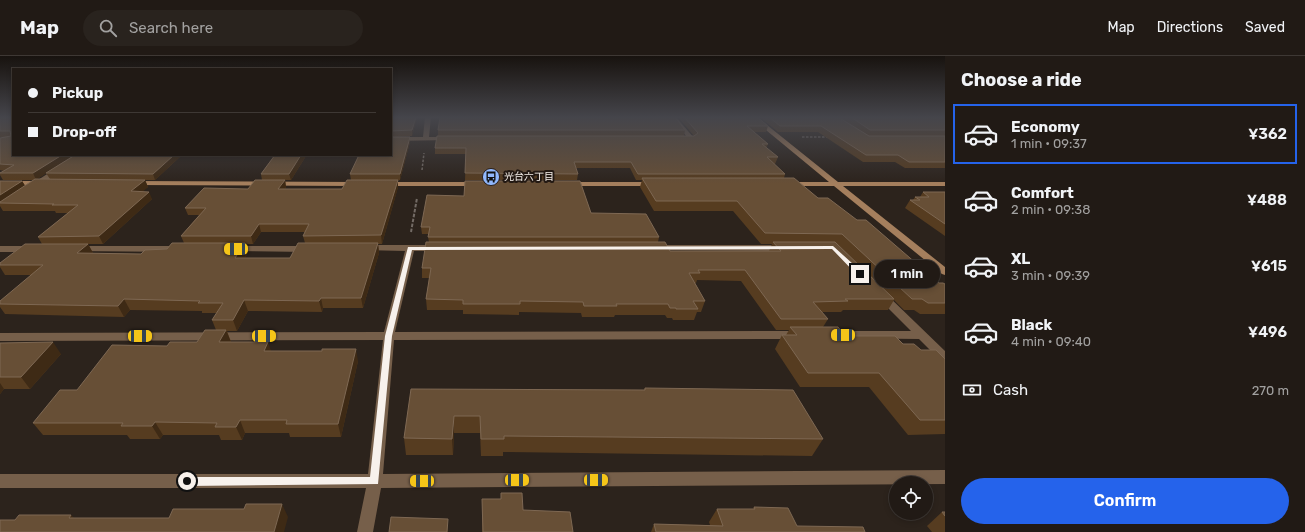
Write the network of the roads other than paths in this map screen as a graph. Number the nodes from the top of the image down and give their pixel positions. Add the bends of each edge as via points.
1 (781, 139) edge
2 (80, 156) edge
3 (39, 183) junction
4 (54, 183) edge
5 (125, 183) edge
6 (0, 184) edge
7 (484, 184) edge
8 (563, 184) edge
9 (667, 184) edge
10 (778, 184) edge
11 (836, 184) junction
12 (945, 184) edge
13 (26, 192) edge
14 (315, 248) edge
15 (354, 248) edge
16 (410, 248) junction
17 (450, 248) edge
18 (650, 248) edge
19 (793, 248) edge
20 (0, 249) edge
21 (39, 249) edge
22 (71, 249) edge
23 (189, 249) edge
24 (221, 249) edge
25 (945, 272) edge
26 (873, 286) edge
27 (922, 335) junction
28 (389, 336) junction
29 (0, 337) edge
30 (945, 358) edge
31 (945, 477) edge
32 (0, 481) edge
33 (375, 481) junction
34 (365, 532) edge

1 - 11 street
2 - 3 street
3 - 4 street
3 - 6 street
3 - 13 street
5 - 7 street
8 - 9 street
10 - 11 street
11 - 12 street
11 - 25 street
14 - 24 street
15 - 16 street
16 - 17 street
16 - 28 street
18 - 19 street
20 - 21 street
22 - 23 street
26 - 27 street
27 - 28 street
27 - 30 street
28 - 29 street
28 - 33 street
31 - 33 street
32 - 33 street
33 - 34 street

